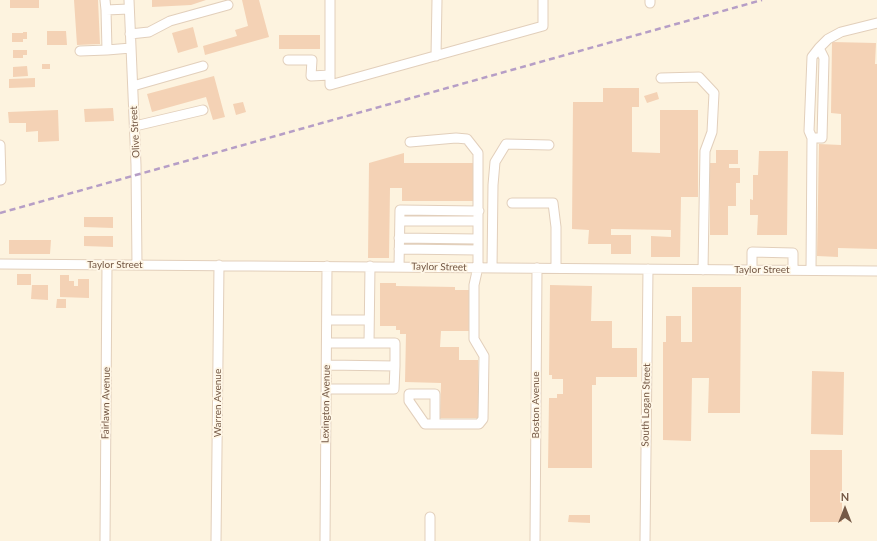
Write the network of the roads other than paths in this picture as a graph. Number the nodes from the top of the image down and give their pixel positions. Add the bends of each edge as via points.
1 (105, 0) edge
2 (330, 0) edge
3 (437, 0) edge
4 (543, 0) edge
5 (129, 4) edge
6 (228, 5) dead end
7 (106, 10) junction
8 (877, 23) edge
9 (130, 34) junction
10 (131, 48) junction
11 (819, 48) junction
12 (107, 50) junction
13 (80, 51) dead end
14 (436, 56) junction
15 (288, 60) dead end
16 (203, 66) dead end
17 (330, 75) junction
18 (662, 78) dead end
19 (133, 86) junction
20 (203, 110) dead end
21 (135, 126) junction
22 (812, 138) junction
23 (410, 142) dead end
24 (549, 145) dead end
25 (0, 146) edge
26 (1, 180) edge
27 (512, 203) dead end
28 (478, 211) junction
29 (400, 221) junction
30 (478, 221) junction
31 (399, 238) junction
32 (478, 239) junction
33 (399, 249) junction
34 (478, 250) junction
35 (0, 264) edge
36 (107, 264) junction
37 (137, 265) junction
38 (219, 265) junction
39 (327, 266) junction
40 (370, 266) junction
41 (399, 267) junction
42 (478, 268) junction
43 (492, 268) junction
44 (537, 268) junction
45 (556, 268) junction
46 (648, 269) junction
47 (703, 270) junction
48 (752, 270) junction
49 (793, 270) junction
50 (811, 270) junction
51 (877, 271) edge
52 (327, 320) junction
53 (369, 320) junction
54 (327, 342) junction
55 (369, 343) junction
56 (327, 365) junction
57 (395, 366) junction
58 (326, 389) junction
59 (394, 389) junction
60 (409, 394) junction
61 (435, 424) junction
62 (430, 517) dead end
63 (104, 541) edge
64 (216, 541) edge
65 (325, 541) edge
66 (430, 541) edge
67 (535, 541) edge
68 (645, 541) edge

1 - 7 street
2 - 17 street
3 - 14 street
4 - 14 street via 543,26
5 - 7 street
5 - 9 street, Olive Street
6 - 9 street via 170,21 149,32
7 - 12 street
8 - 11 street via 841,32
9 - 10 street, Olive Street
10 - 12 street
10 - 19 street, Olive Street
11 - 22 street via 812,57 809,131
11 - 22 street via 824,58 822,138
12 - 13 street
14 - 17 street via 330,85
15 - 17 street via 312,60 311,76
16 - 19 street
18 - 47 street via 699,77 714,93 712,132 705,152
19 - 21 street, Olive Street
20 - 21 street
21 - 37 street, Olive Street
22 - 50 street
23 - 28 street via 456,138 467,140 478,153
24 - 43 street via 506,144 495,162
25 - 26 street
27 - 45 street via 553,203
28 - 29 street via 400,210
28 - 30 street
29 - 30 street
29 - 31 street
30 - 32 street
31 - 32 street
31 - 33 street
32 - 34 street
33 - 34 street
33 - 41 street
34 - 42 street
35 - 36 street, Taylor Street
36 - 37 street, Taylor Street
36 - 63 street, Fairlawn Avenue
37 - 38 street, Taylor Street
38 - 39 street, Taylor Street
38 - 64 street, Warren Avenue
39 - 40 street, Taylor Street
39 - 52 street, Lexington Avenue
40 - 41 street, Taylor Street
40 - 53 street
41 - 42 street, Taylor Street
42 - 43 street, Taylor Street
42 - 61 street via 474,285 474,339 484,356 483,419 479,424
43 - 44 street, Taylor Street
44 - 45 street, Taylor Street
44 - 67 street, Boston Avenue
45 - 46 street, Taylor Street
46 - 47 street, Taylor Street
46 - 68 street, South Logan Street
47 - 48 street, Taylor Street
48 - 49 street, Taylor Street
48 - 49 street via 752,252 793,253
49 - 50 street, Taylor Street
50 - 51 street, Taylor Street
52 - 53 street
52 - 54 street, Lexington Avenue
53 - 55 street
54 - 55 street
54 - 56 street, Lexington Avenue
55 - 57 street via 395,343
56 - 57 street
56 - 58 street, Lexington Avenue
57 - 59 street
58 - 59 street
58 - 65 street, Lexington Avenue
59 - 60 street
60 - 61 street via 409,402 425,424
60 - 61 street via 435,394
62 - 66 street

